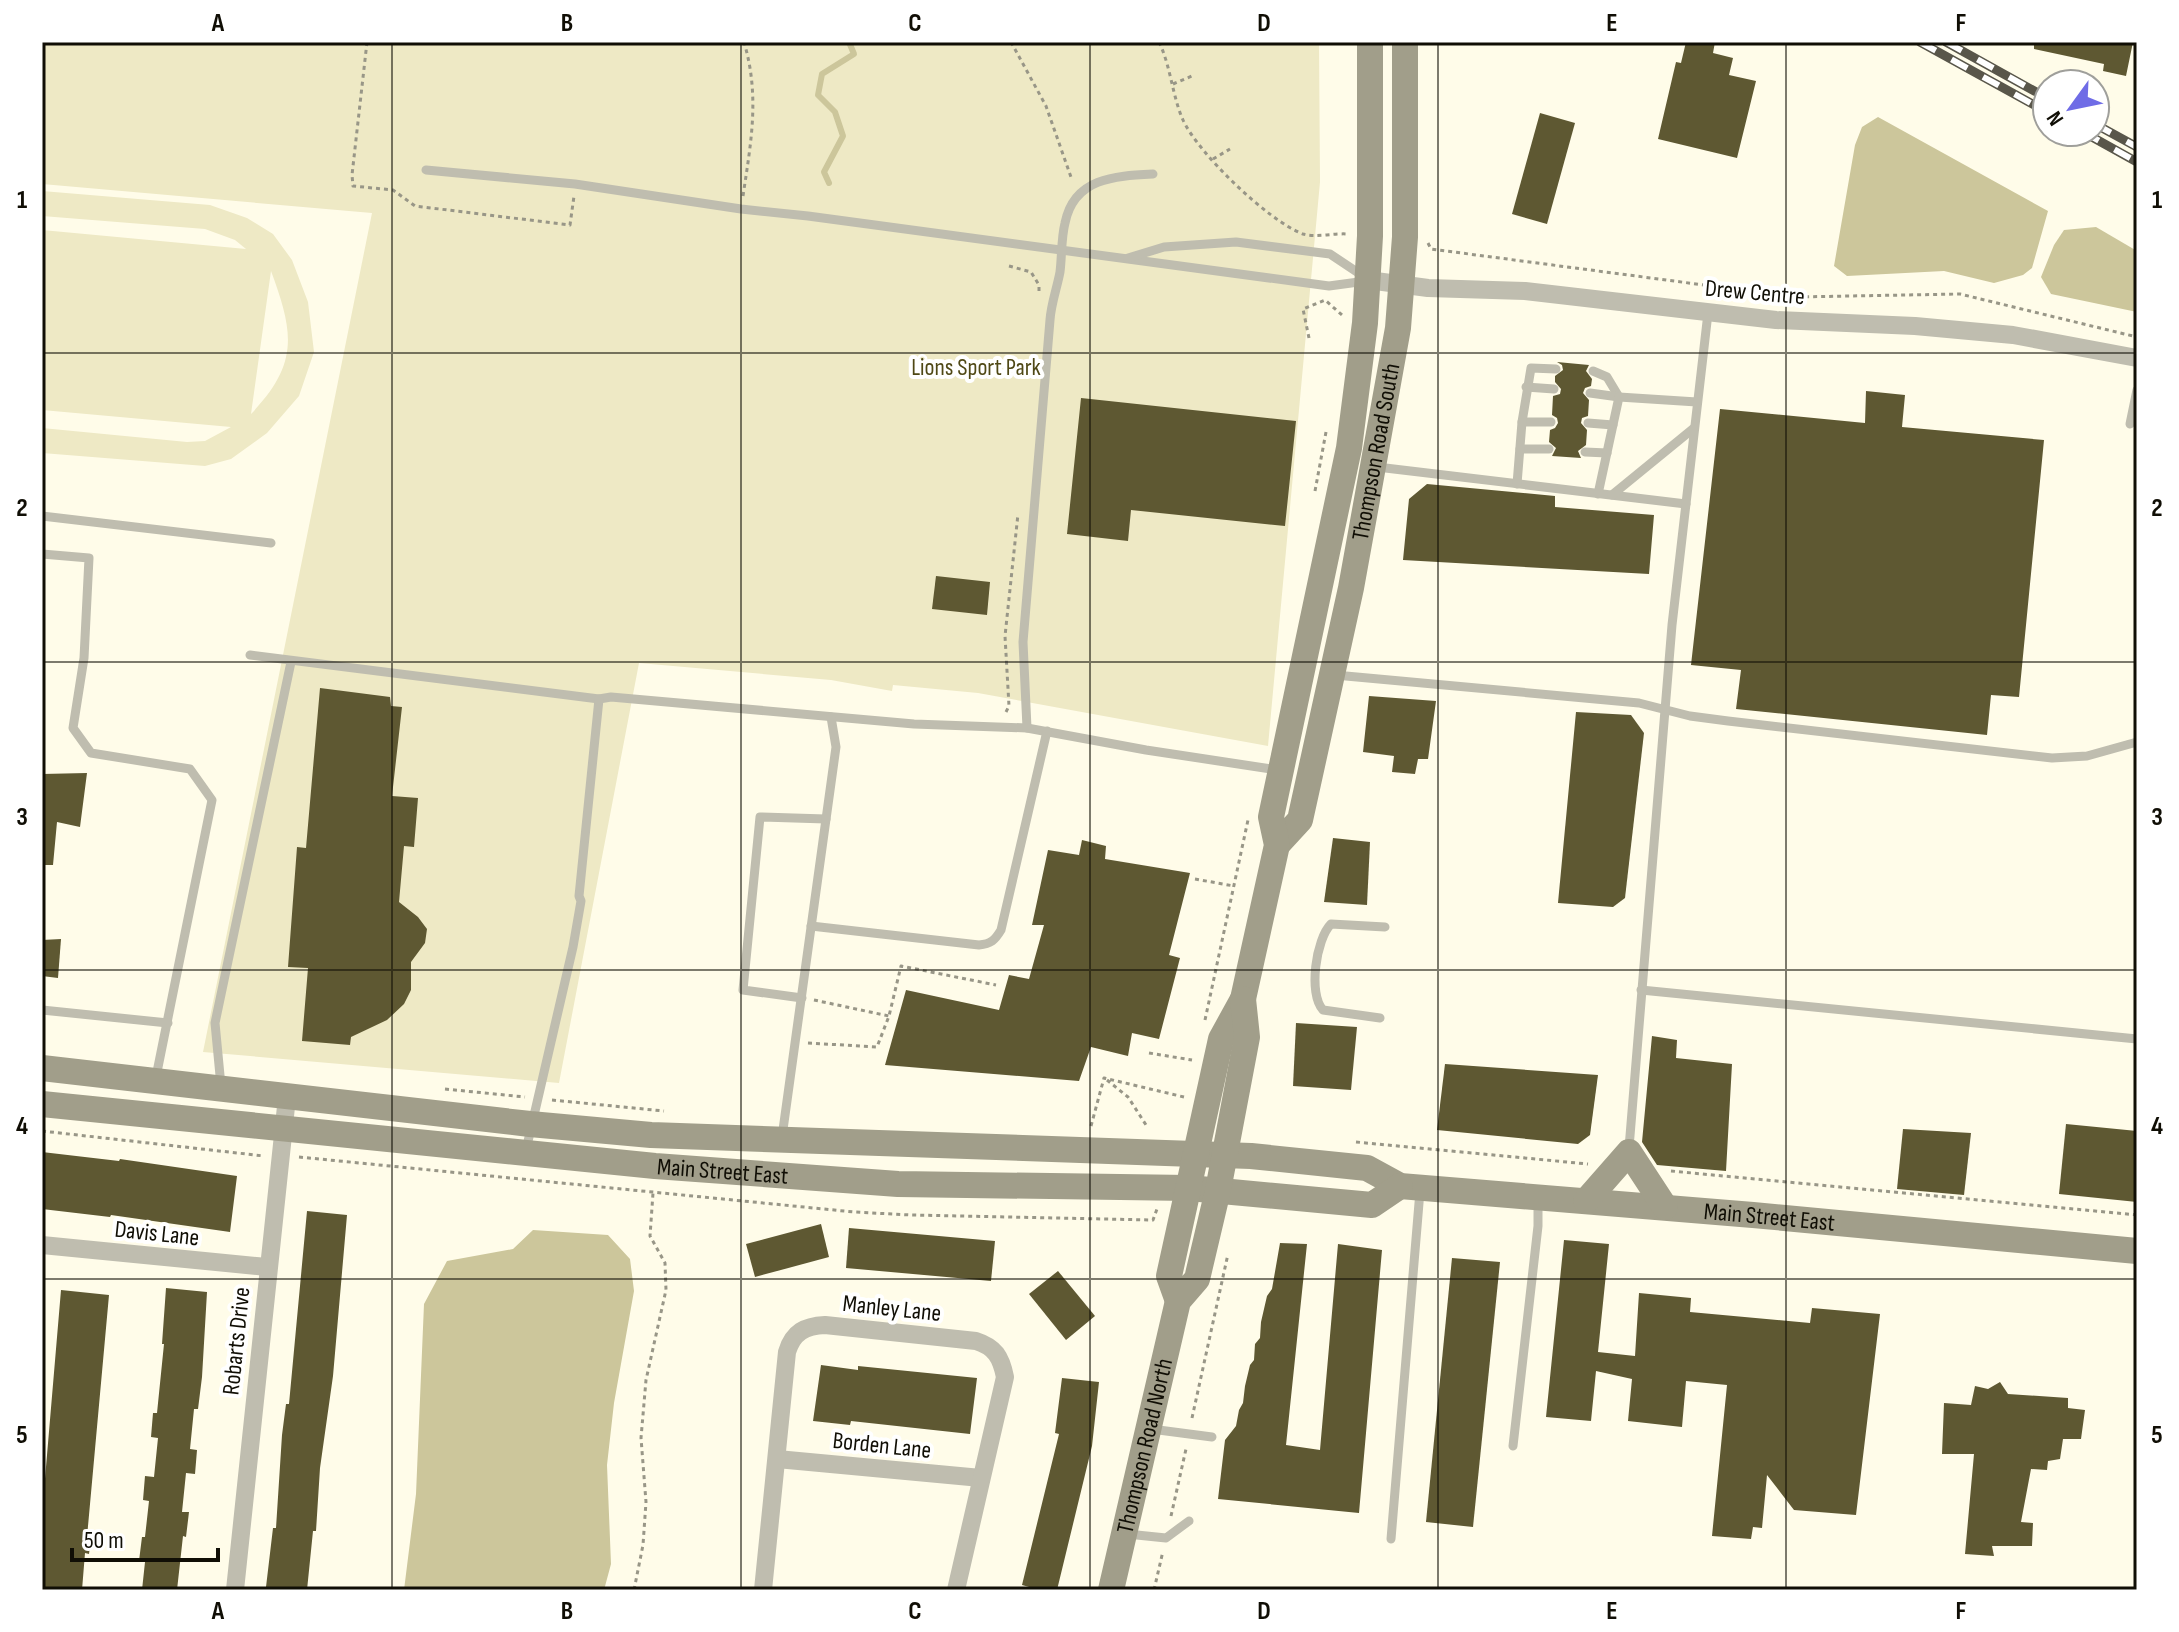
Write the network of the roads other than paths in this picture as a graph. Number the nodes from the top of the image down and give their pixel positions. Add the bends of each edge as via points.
1 (1370, 42) edge
2 (1405, 42) edge
3 (426, 170) dead end
4 (1153, 174) dead end
5 (1062, 250) junction
6 (1124, 259) junction
7 (1368, 280) junction
8 (1402, 285) junction
9 (1708, 313) junction
10 (2137, 358) edge
11 (1556, 369) dead end
12 (1593, 371) dead end
13 (1526, 387) junction
14 (1554, 389) dead end
15 (2137, 390) edge
16 (1590, 393) dead end
17 (1619, 397) junction
18 (1697, 402) junction
19 (1522, 422) junction
20 (1551, 422) dead end
21 (1588, 423) dead end
22 (2130, 424) dead end
23 (1613, 425) junction
24 (1694, 428) junction
25 (1520, 449) junction
26 (1549, 449) dead end
27 (1585, 452) dead end
28 (1607, 453) junction
29 (1374, 467) junction
30 (1517, 484) junction
31 (1598, 494) junction
32 (1612, 495) junction
33 (1686, 504) junction
34 (42, 516) edge
35 (271, 543) dead end
36 (42, 554) edge
37 (250, 655) dead end
38 (291, 662) junction
39 (1332, 674) junction
40 (599, 699) junction
41 (1665, 709) junction
42 (831, 717) junction
43 (1027, 728) junction
44 (1047, 731) junction
45 (2137, 742) edge
46 (1280, 771) junction
47 (826, 819) junction
48 (1277, 845) junction
49 (811, 926) junction
50 (1385, 927) dead end
51 (1641, 990) junction
52 (802, 998) junction
53 (1243, 999) junction
54 (42, 1010) edge
55 (1380, 1018) dead end
56 (168, 1023) junction
57 (2137, 1039) edge
58 (42, 1068) edge
59 (156, 1080) junction
60 (221, 1090) junction
61 (287, 1097) junction
62 (42, 1104) edge
63 (533, 1111) junction
64 (283, 1128) junction
65 (782, 1141) junction
66 (1629, 1152) junction
67 (525, 1153) junction
68 (1193, 1172) junction
69 (1222, 1173) junction
70 (1410, 1187) junction
71 (1538, 1197) junction
72 (1586, 1201) junction
73 (1665, 1207) junction
74 (42, 1245) edge
75 (2137, 1251) edge
76 (267, 1267) junction
77 (1178, 1301) junction
78 (1148, 1429) junction
79 (1212, 1437) dead end
80 (1513, 1446) dead end
81 (777, 1459) junction
82 (981, 1478) junction
83 (1189, 1521) dead end
84 (1124, 1534) junction
85 (1391, 1539) dead end
86 (235, 1590) edge
87 (763, 1590) edge
88 (956, 1590) edge
89 (1111, 1590) edge

1 - 7 main road, Thompson Road South
2 - 8 main road, Thompson Road South
3 - 5 lane via 575,184
4 - 5 lane via 1121,176 1085,188 1070,203
5 - 6 lane
5 - 43 lane via 1050,320 1023,642
6 - 7 lane via 1329,286
6 - 7 lane via 1164,247 1236,242 1330,254
7 - 8 street, Drew Centre
7 - 46 main road, Thompson Road South via 1349,448
8 - 9 street, Drew Centre via 1525,291
8 - 29 main road, Thompson Road South
9 - 10 street, Drew Centre via 2013,335
9 - 18 lane
11 - 13 lane via 1531,368
12 - 17 lane via 1607,377
13 - 14 lane
13 - 19 lane
15 - 22 lane
16 - 17 lane
17 - 18 lane
17 - 23 lane
18 - 24 lane
19 - 20 lane
19 - 25 lane
21 - 23 lane
23 - 28 lane
24 - 32 lane
24 - 33 lane
25 - 26 lane
25 - 30 lane
27 - 28 lane
28 - 31 lane
29 - 30 lane
29 - 39 main road, Thompson Road South
30 - 31 lane
31 - 32 lane
32 - 33 lane
33 - 41 lane
34 - 35 lane
36 - 56 lane via 89,558 84,658 73,728 91,753 190,769 212,800
37 - 38 lane
38 - 40 lane
38 - 60 lane via 215,1023
39 - 41 lane
39 - 48 main road, Thompson Road South via 1300,820
40 - 42 lane
40 - 63 lane via 581,901
41 - 45 lane via 1791,729 2052,758 2087,756
41 - 51 lane
42 - 43 lane
42 - 47 lane via 836,747
43 - 44 lane
44 - 46 lane
44 - 49 lane via 996,938 979,945
46 - 48 main road, Thompson Road South via 1271,817
47 - 49 lane
47 - 52 lane via 760,817 743,990
48 - 53 main road, Thompson Road South
49 - 52 lane
50 - 55 lane via 1331,924 1320,938 1314,991 1323,1010
51 - 57 lane
51 - 66 lane
52 - 65 lane
53 - 68 main road, Thompson Road South via 1221,1039
53 - 69 main road, Thompson Road South via 1247,1037
54 - 56 lane
56 - 59 lane
58 - 59 main road, Main Street East
59 - 60 main road, Main Street East
60 - 61 main road, Main Street East
61 - 63 main road, Main Street East
61 - 64 street, Robarts Drive
62 - 64 main road, Main Street East
63 - 65 main road, Main Street East via 651,1135
63 - 67 lane
64 - 67 main road, Main Street East
64 - 76 street, Robarts Drive
65 - 68 main road, Main Street East
66 - 72 main road
66 - 73 main road
67 - 68 main road, Main Street East via 898,1184
68 - 69 main road, Main Street East
68 - 69 main road, Main Street East
68 - 77 main road, Thompson Road North via 1169,1276
69 - 70 main road, Main Street East via 1372,1205
69 - 70 main road, Main Street East via 1251,1156 1367,1168
69 - 77 main road, Thompson Road North via 1197,1279
70 - 71 main road, Main Street East
70 - 85 lane
71 - 72 main road, Main Street East
71 - 80 lane
72 - 73 main road, Main Street East
73 - 75 main road, Main Street East
74 - 76 street, Davis Lane
76 - 86 street, Robarts Drive
77 - 78 main road, Thompson Road North
78 - 79 lane
78 - 84 main road, Thompson Road North
81 - 82 street, Borden Lane
81 - 82 street, Manley Lane via 790,1341 797,1332 825,1325 976,1341 996,1352 1005,1377
81 - 87 street, Manley Lane
82 - 88 street, Manley Lane
83 - 84 lane via 1166,1538
84 - 89 main road, Thompson Road North

